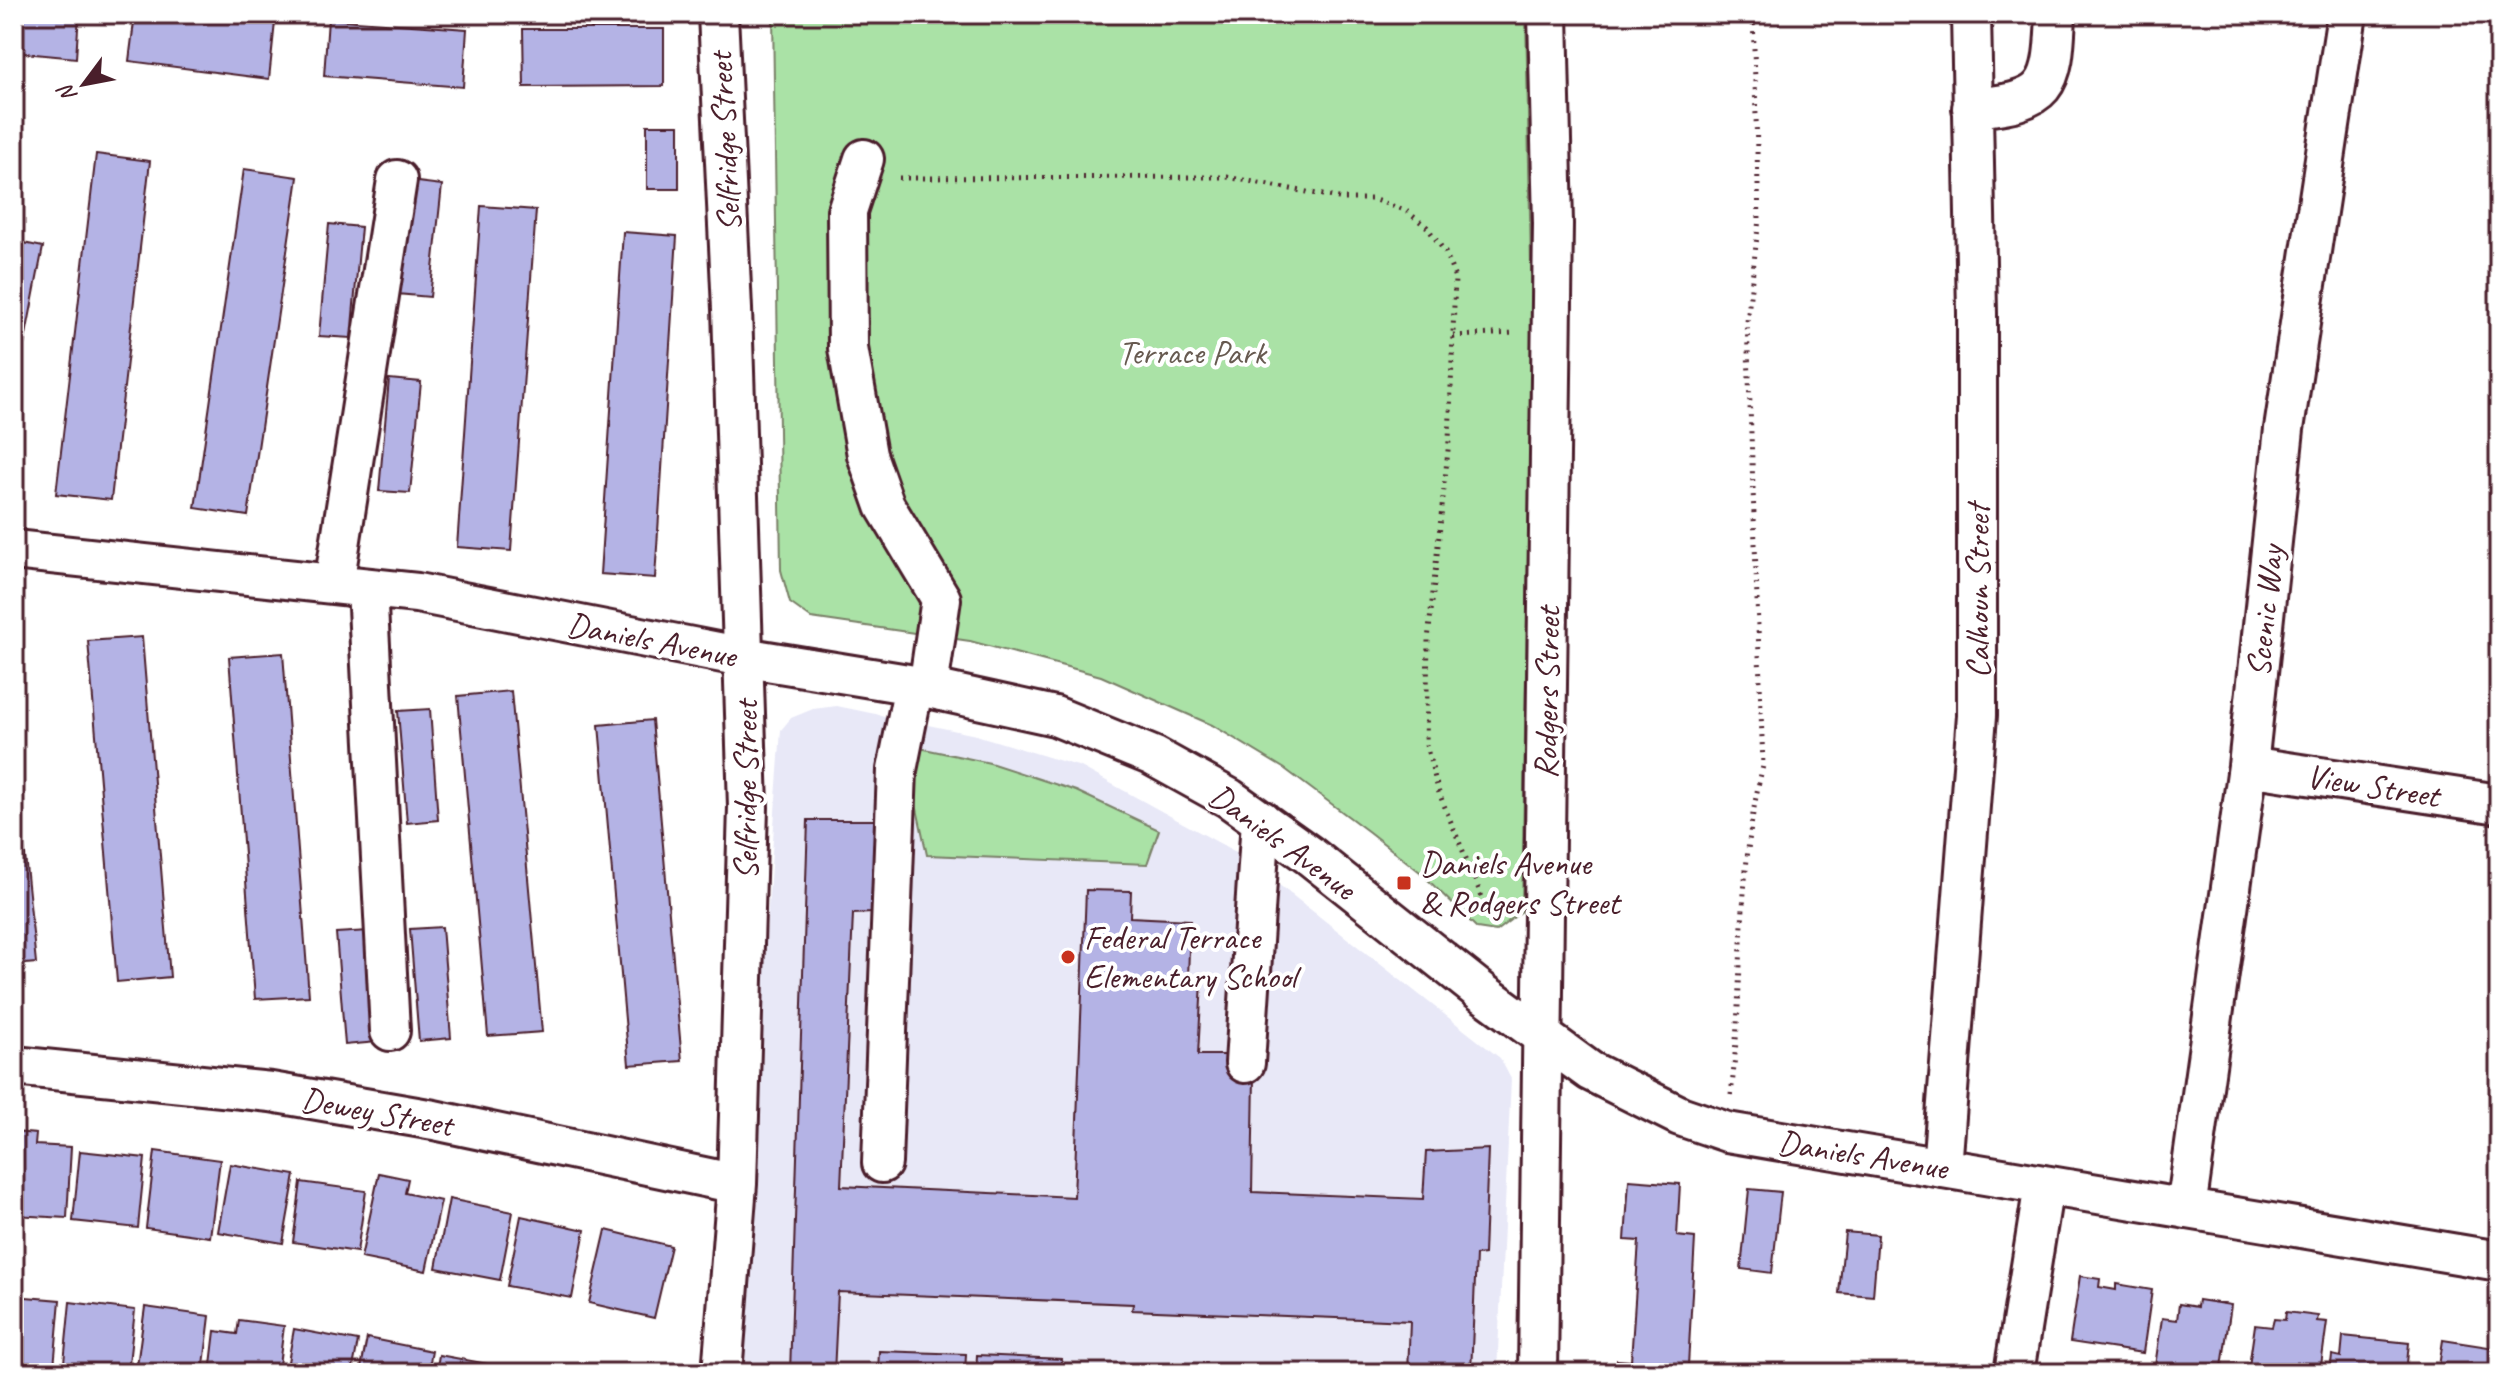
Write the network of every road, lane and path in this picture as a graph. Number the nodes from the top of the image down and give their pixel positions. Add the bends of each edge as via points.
1 (718, 14) edge
2 (1548, 14) edge
3 (1753, 14) edge
4 (1971, 14) edge
5 (2056, 14) edge
6 (2347, 14) edge
7 (1972, 108) junction
8 (861, 168) joint
9 (397, 180) dead end
10 (1503, 334) dead end
11 (1452, 336) junction
12 (14, 550) edge
13 (350, 586) junction
14 (743, 657) junction
15 (921, 687) junction
16 (2248, 766) junction
17 (2499, 804) edge
18 (1261, 820) junction
19 (1496, 931) dead end
20 (390, 1031) dead end
21 (1540, 1036) junction
22 (1245, 1063) dead end
23 (14, 1066) edge
24 (1727, 1132) junction
25 (882, 1163) dead end
26 (1942, 1168) junction
27 (737, 1184) junction
28 (2044, 1185) junction
29 (2186, 1209) junction
30 (2499, 1261) edge
31 (722, 1373) edge
32 (1538, 1373) edge
33 (2014, 1373) edge

1 - 14 street, Selfridge Street
2 - 21 street, Rodgers Street via 1553,224
3 - 24 path via 1759,219 1747,322 1763,766 1752,810
4 - 7 street, Calhoun Street
5 - 7 street via 2054,62 2038,92 2020,104
6 - 16 street, Scenic Way via 2284,429
7 - 26 street, Calhoun Street via 1977,715
8 - 11 path via 1227,177 1344,199 1372,199 1405,210 1427,227 1445,252 1455,278
8 - 15 street via 847,211 848,348 867,455 885,506 941,599
9 - 13 street
10 - 11 path
11 - 19 path via 1446,479 1428,640 1426,745 1439,793
12 - 13 street, Daniels Avenue
13 - 14 street, Daniels Avenue via 417,593
13 - 20 street
14 - 15 street, Daniels Avenue
14 - 27 street, Selfridge Street via 748,807
15 - 18 street, Daniels Avenue via 1055,716 1153,756
15 - 25 street via 897,770
16 - 17 street, View Street
16 - 29 street, Scenic Way
18 - 21 street, Daniels Avenue
18 - 22 street
21 - 24 street, Daniels Avenue via 1634,1096
21 - 32 street, Rodgers Street
23 - 27 street, Dewey Street via 286,1095 434,1120
24 - 26 street, Daniels Avenue
26 - 28 street, Daniels Avenue
27 - 31 street, Selfridge Street
28 - 29 street, Daniels Avenue
28 - 33 street
29 - 30 street, Daniels Avenue

